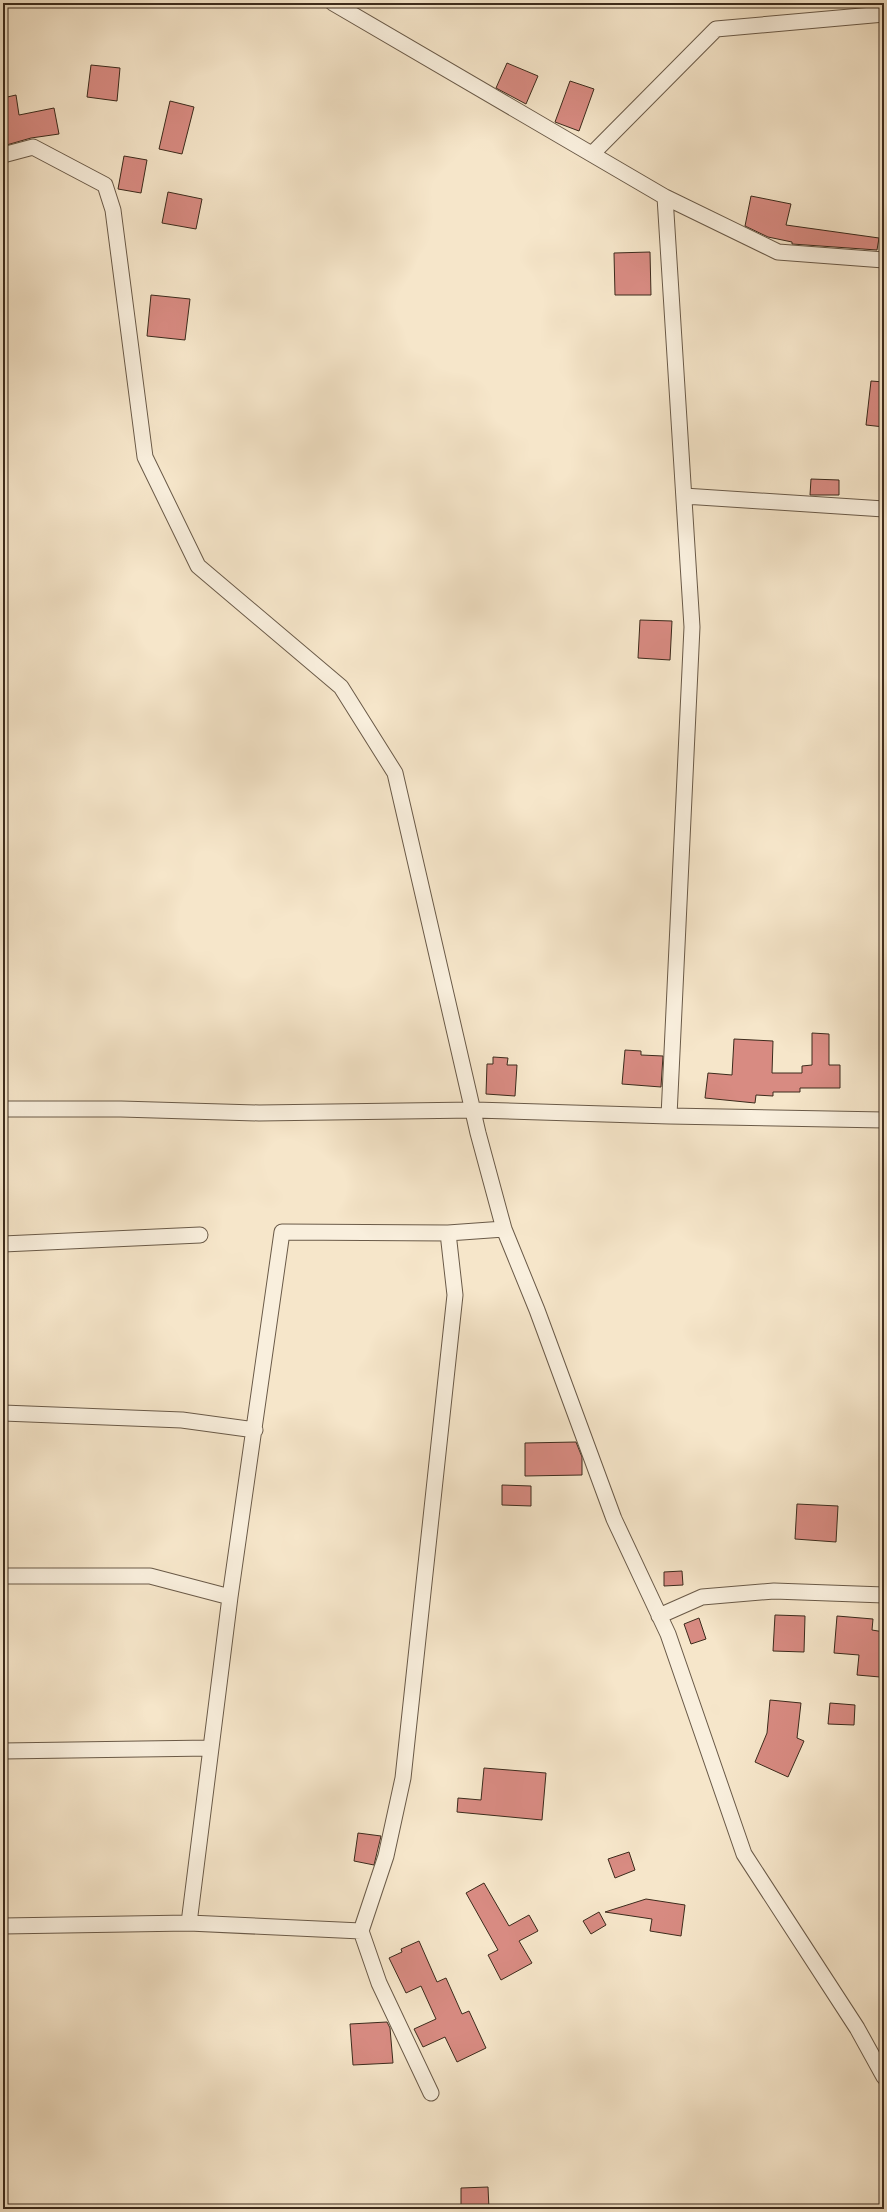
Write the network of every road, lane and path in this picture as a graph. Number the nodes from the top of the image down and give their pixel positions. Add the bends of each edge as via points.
1 (333, 3) edge
2 (884, 14) edge
3 (592, 154) junction
4 (3, 155) edge
5 (665, 197) junction
6 (884, 260) edge
7 (684, 496) junction
8 (884, 509) edge
9 (3, 1109) edge
10 (474, 1113) junction
11 (669, 1116) junction
12 (884, 1120) edge
13 (504, 1230) junction
14 (448, 1233) junction
15 (200, 1235) dead end
16 (3, 1244) edge
17 (3, 1413) edge
18 (254, 1430) junction
19 (3, 1576) edge
20 (884, 1595) edge
21 (230, 1597) junction
22 (660, 1616) junction
23 (210, 1748) junction
24 (3, 1751) edge
25 (189, 1923) junction
26 (3, 1926) edge
27 (361, 1931) junction
28 (884, 2077) edge
29 (431, 2093) dead end

1 - 3 street
2 - 3 street via 716,29
3 - 5 street
4 - 10 street via 33,147 105,185 113,210 145,457 198,566 341,687 395,773
5 - 6 street via 778,252
5 - 7 street
7 - 8 street
7 - 11 street via 692,627
9 - 10 street
10 - 11 street
10 - 13 street
11 - 12 street
13 - 14 street
13 - 22 street via 537,1310 614,1519
14 - 18 street via 282,1232
14 - 27 street via 455,1295 403,1778 386,1856
15 - 16 street
17 - 18 street via 182,1420
18 - 21 street
19 - 21 street via 150,1576
20 - 22 street via 774,1591 702,1597
21 - 23 street
22 - 28 street via 744,1854 857,2028
23 - 24 street
23 - 25 street
25 - 26 street
25 - 27 street
27 - 29 street via 379,1983

